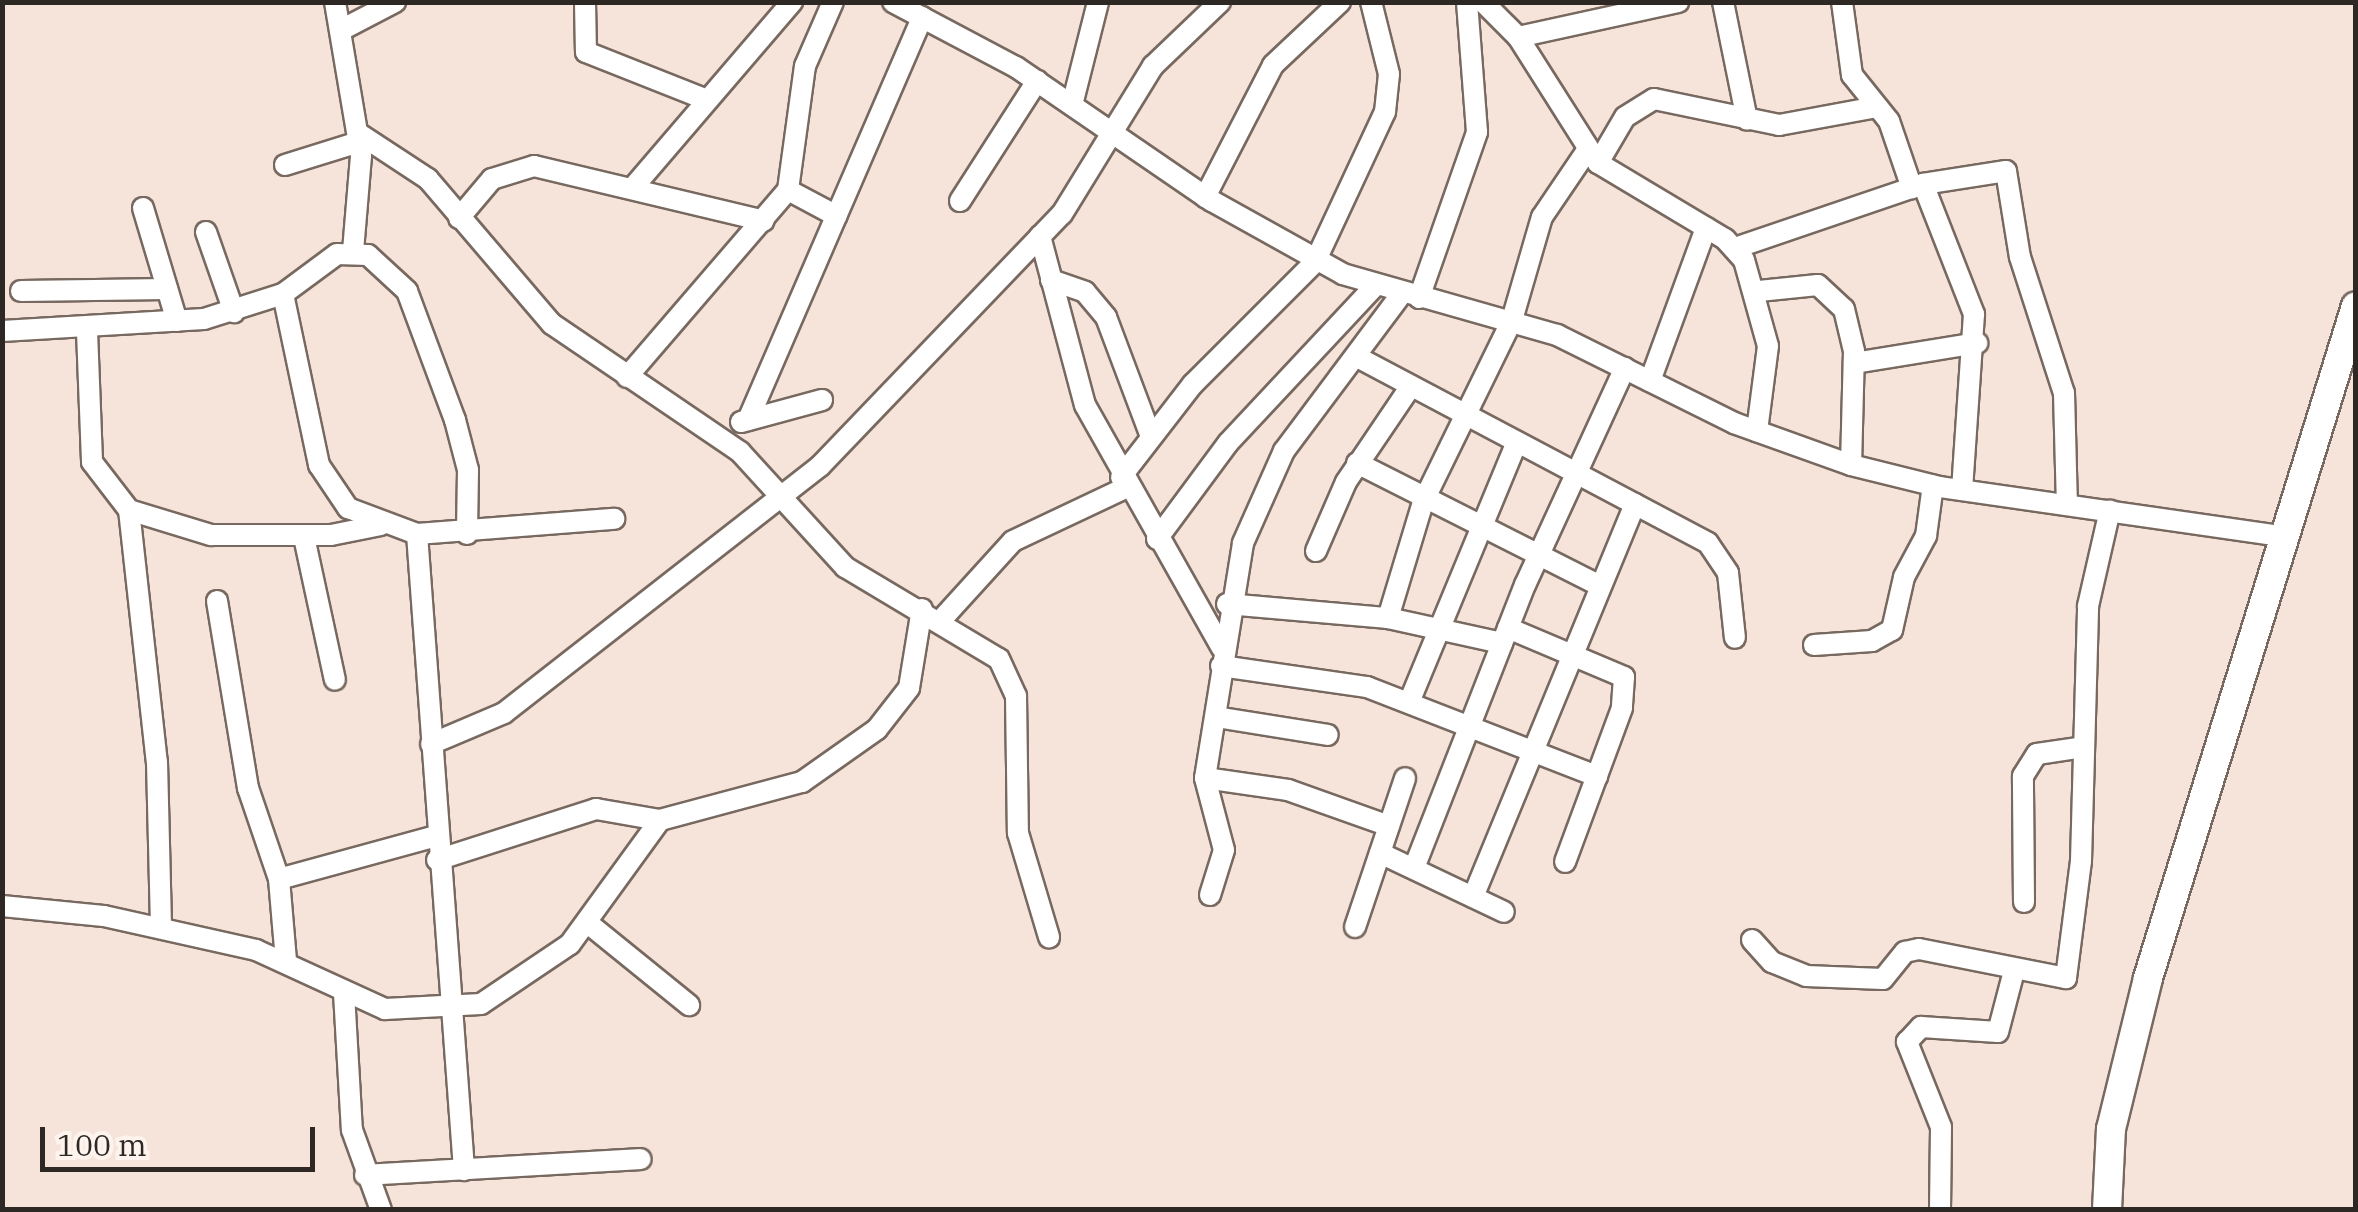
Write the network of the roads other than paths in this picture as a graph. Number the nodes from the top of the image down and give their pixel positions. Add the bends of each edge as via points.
1 (336, 2) edge
2 (395, 2) edge
3 (584, 2) edge
4 (792, 2) edge
5 (833, 2) edge
6 (893, 2) edge
7 (1098, 2) edge
8 (1220, 2) edge
9 (1340, 2) edge
10 (1371, 2) edge
11 (1467, 2) edge
12 (1484, 2) edge
13 (1678, 2) edge
14 (1723, 2) edge
15 (1842, 2) edge
16 (922, 18) junction
17 (341, 30) junction
18 (1518, 37) junction
19 (1038, 81) junction
20 (702, 98) junction
21 (1072, 105) junction
22 (1877, 107) junction
23 (1747, 120) junction
24 (1114, 137) junction
25 (359, 138) junction
26 (1593, 156) junction
27 (286, 164) dead end
28 (636, 184) junction
29 (1917, 186) junction
30 (788, 190) junction
31 (1205, 197) junction
32 (960, 201) dead end
33 (143, 208) dead end
34 (837, 216) junction
35 (460, 218) junction
36 (764, 221) junction
37 (1706, 228) junction
38 (206, 232) dead end
39 (1040, 236) junction
40 (1736, 248) junction
41 (352, 251) junction
42 (1315, 262) junction
43 (1051, 280) junction
44 (1375, 286) junction
45 (168, 289) junction
46 (1758, 291) junction
47 (21, 292) dead end
48 (283, 294) junction
49 (1411, 296) junction
50 (2356, 306) edge
51 (234, 312) junction
52 (1512, 320) junction
53 (177, 321) junction
54 (87, 330) junction
55 (2, 331) edge
56 (1977, 344) junction
57 (1360, 358) junction
58 (1854, 362) junction
59 (1625, 368) junction
60 (627, 376) junction
61 (1650, 381) junction
62 (1411, 386) junction
63 (822, 400) dead end
64 (1461, 413) junction
65 (748, 420) junction
66 (714, 429) junction
67 (1757, 431) junction
68 (1151, 437) junction
69 (1517, 442) junction
70 (1358, 463) junction
71 (1851, 465) junction
72 (1576, 472) junction
73 (1124, 482) junction
74 (1932, 485) junction
75 (1962, 490) junction
76 (784, 498) junction
77 (1424, 502) junction
78 (1635, 504) junction
79 (2067, 504) junction
80 (129, 510) junction
81 (2110, 510) junction
82 (614, 519) dead end
83 (381, 525) junction
84 (1480, 531) junction
85 (418, 534) junction
86 (467, 534) junction
87 (304, 537) junction
88 (2285, 537) junction
89 (1157, 540) junction
90 (1316, 551) dead end
91 (1538, 557) junction
92 (1601, 586) junction
93 (216, 601) dead end
94 (1227, 604) junction
95 (922, 610) junction
96 (1388, 618) junction
97 (942, 619) junction
98 (1440, 626) junction
99 (1505, 635) junction
100 (1735, 638) dead end
101 (1814, 645) dead end
102 (1572, 653) junction
103 (1221, 656) junction
104 (335, 680) dead end
105 (1410, 700) junction
106 (1216, 717) junction
107 (1469, 725) junction
108 (1328, 735) dead end
109 (431, 744) junction
110 (2077, 748) junction
111 (1532, 750) junction
112 (1597, 776) junction
113 (1205, 778) junction
114 (1405, 778) dead end
115 (660, 820) junction
116 (1389, 826) junction
117 (436, 836) junction
118 (1380, 853) junction
119 (437, 860) junction
120 (1565, 862) dead end
121 (1414, 868) junction
122 (280, 879) junction
123 (1210, 894) dead end
124 (1473, 897) junction
125 (2024, 902) dead end
126 (2, 906) edge
127 (1504, 912) dead end
128 (589, 924) junction
129 (1354, 926) dead end
130 (161, 928) junction
131 (1049, 938) dead end
132 (1752, 940) dead end
133 (286, 961) junction
134 (2014, 971) junction
135 (344, 992) junction
136 (688, 1005) dead end
137 (448, 1011) junction
138 (641, 1159) dead end
139 (464, 1170) junction
140 (364, 1176) junction
141 (382, 1210) edge
142 (1940, 1210) edge
143 (2108, 1210) edge

1 - 17 street
2 - 17 street
3 - 20 street via 586,52
4 - 20 street
5 - 30 street via 805,66
6 - 16 street
7 - 21 street
8 - 24 street via 1163,53
9 - 31 street via 1273,64
10 - 42 street via 1388,74 1385,112
11 - 49 street via 1477,132
12 - 18 street
13 - 18 street
14 - 23 street
15 - 22 street via 1852,74
16 - 19 street
16 - 34 street
17 - 25 street
18 - 26 street
19 - 21 street
19 - 32 street
20 - 28 street
21 - 24 street
22 - 23 street via 1796,124
22 - 29 street
23 - 26 street via 1677,100 1643,102
24 - 31 street
24 - 39 street
25 - 27 street
25 - 35 street via 414,166
25 - 41 street
26 - 37 street
26 - 52 street via 1548,202
28 - 35 street via 517,168 492,180
28 - 36 street
29 - 40 street
29 - 56 street via 1970,292
29 - 79 street via 1999,168 2010,179 2020,257 2064,393
30 - 34 street
30 - 36 street
31 - 42 street
33 - 45 street
34 - 65 street
35 - 60 street via 552,324
36 - 60 street
37 - 40 street
37 - 61 street
38 - 51 street
39 - 43 street
39 - 76 street
40 - 46 street
41 - 48 street
41 - 86 street via 394,275 416,309 466,456
42 - 44 street
42 - 68 street
43 - 68 street via 1084,292 1106,317
43 - 73 street via 1076,384
44 - 49 street
44 - 89 street via 1228,442
45 - 47 street
45 - 53 street
46 - 58 street via 1828,290 1844,309
46 - 67 street via 1768,346
48 - 51 street
48 - 83 street via 325,482
49 - 52 street
49 - 57 street
50 - 88 street
51 - 53 street
52 - 59 street
52 - 64 street
53 - 54 street
54 - 55 street
54 - 80 street via 92,462
56 - 58 street
56 - 75 street
57 - 62 street
57 - 94 street via 1268,479
58 - 71 street
59 - 61 street
59 - 72 street
60 - 66 street
61 - 67 street
62 - 64 street
62 - 70 street
63 - 65 street
64 - 69 street
64 - 77 street
65 - 66 street
66 - 76 street
67 - 71 street
68 - 73 street
69 - 72 street
69 - 84 street
70 - 77 street
70 - 90 street
71 - 74 street
72 - 78 street
72 - 91 street
73 - 89 street
73 - 97 street via 1013,541
74 - 75 street
74 - 101 street via 1926,536 1904,577 1892,630 1872,641
75 - 79 street
76 - 95 street via 844,566
76 - 109 street via 735,526 504,713
77 - 84 street
77 - 96 street
78 - 92 street
78 - 100 street via 1718,553 1732,586
79 - 81 street
80 - 87 street via 176,530
80 - 130 street via 157,762
81 - 88 street
81 - 110 street via 2088,606
82 - 86 street
83 - 85 street
83 - 87 street
84 - 91 street
84 - 98 street
85 - 86 street
85 - 109 street
87 - 104 street
88 - 143 street via 2148,978 2111,1128
89 - 103 street
91 - 92 street
91 - 99 street
92 - 102 street
93 - 122 street via 248,788
94 - 96 street
94 - 103 street
95 - 97 street
95 - 115 street via 909,688 877,729 802,782
96 - 98 street
97 - 131 street via 986,646 1010,678 1018,833
98 - 99 street
98 - 105 street
99 - 102 street
99 - 107 street
102 - 111 street
102 - 112 street via 1617,670 1626,687
103 - 105 street
103 - 106 street
105 - 107 street
106 - 108 street
106 - 113 street
107 - 111 street
107 - 121 street
109 - 117 street
110 - 125 street via 2037,754 2023,776
110 - 134 street via 2082,846 2069,972 2061,981
111 - 112 street
111 - 124 street
112 - 120 street
113 - 116 street via 1288,790
113 - 123 street via 1224,842
114 - 116 street
115 - 119 street via 596,809
115 - 128 street
116 - 118 street
117 - 119 street
117 - 122 street
118 - 121 street
118 - 129 street
119 - 137 street
121 - 124 street
122 - 133 street
124 - 127 street
126 - 130 street
128 - 136 street
128 - 137 street via 503,994
130 - 133 street
132 - 134 street via 1772,962 1806,976 1883,979 1905,952 1920,949
133 - 135 street
134 - 142 street via 1998,1032 1928,1026 1909,1034 1908,1055 1941,1127
135 - 137 street via 386,1009
135 - 140 street via 347,1102
137 - 139 street
138 - 139 street
139 - 140 street
140 - 141 street

